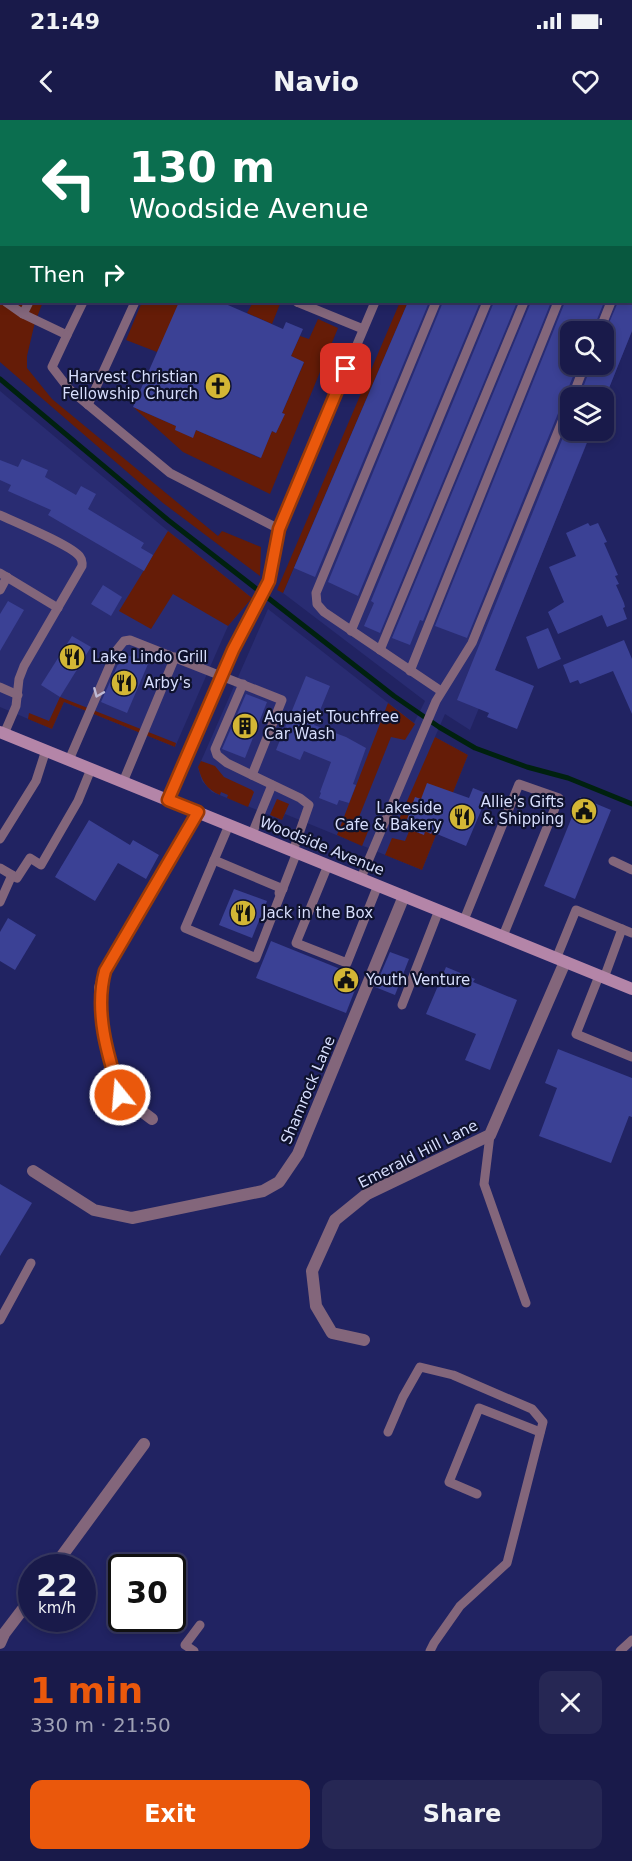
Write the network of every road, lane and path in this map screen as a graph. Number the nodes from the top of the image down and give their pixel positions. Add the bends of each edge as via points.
1 (7, 303) edge
2 (28, 303) edge
3 (83, 303) edge
4 (135, 303) edge
5 (299, 303) edge
6 (375, 303) edge
7 (436, 303) edge
8 (487, 303) edge
9 (524, 303) edge
10 (558, 303) edge
11 (611, 303) edge
12 (23, 314) junction
13 (603, 321) edge
14 (363, 329) junction
15 (67, 335) junction
16 (88, 405) junction
17 (560, 427) edge
18 (0, 515) edge
19 (279, 529) junction
20 (4, 575) edge
21 (0, 590) edge
22 (58, 608) junction
23 (351, 631) junction
24 (380, 650) junction
25 (175, 657) junction
26 (410, 671) junction
27 (222, 676) junction
28 (243, 684) junction
29 (0, 687) edge
30 (441, 691) junction
31 (18, 694) junction
32 (2, 733) edge
33 (45, 750) junction
34 (69, 760) junction
35 (91, 769) junction
36 (252, 774) junction
37 (123, 782) junction
38 (272, 785) junction
39 (168, 800) junction
40 (198, 812) junction
41 (229, 825) junction
42 (252, 834) junction
43 (0, 838) edge
44 (295, 851) junction
45 (214, 860) junction
46 (613, 861) dead end
47 (328, 865) junction
48 (0, 868) edge
49 (632, 870) edge
50 (12, 875) junction
51 (361, 878) junction
52 (378, 885) junction
53 (283, 888) junction
54 (404, 896) junction
55 (0, 902) edge
56 (439, 910) junction
57 (464, 920) junction
58 (622, 929) junction
59 (632, 933) edge
60 (503, 936) junction
61 (561, 960) junction
62 (602, 977) junction
63 (632, 989) edge
64 (402, 1005) dead end
65 (632, 1057) edge
66 (152, 1119) dead end
67 (490, 1135) junction
68 (33, 1171) dead end
69 (31, 1263) dead end
70 (526, 1303) dead end
71 (0, 1320) edge
72 (364, 1340) dead end
73 (388, 1432) dead end
74 (540, 1432) junction
75 (144, 1444) dead end
76 (477, 1494) dead end
77 (63, 1554) edge
78 (18, 1616) edge
79 (200, 1625) dead end
80 (632, 1640) edge
81 (0, 1643) edge
82 (194, 1651) edge
83 (430, 1651) edge
84 (620, 1651) edge

1 - 12 lane
2 - 12 lane
3 - 15 lane
4 - 16 lane
5 - 14 lane
6 - 14 lane
7 - 23 lane via 316,593 316,604
8 - 23 lane
9 - 24 lane
10 - 26 lane
11 - 13 lane
12 - 15 lane
14 - 19 lane
15 - 16 lane via 52,367
16 - 19 lane via 170,473
17 - 30 lane via 472,643
18 - 22 lane via 79,555 82,566
19 - 27 lane via 269,581
20 - 21 lane
20 - 22 lane
22 - 31 lane via 24,666
23 - 24 lane
24 - 26 lane
25 - 27 lane
25 -> 34 lane via 137,641 124,641 116,651
25 - 37 lane
26 - 30 lane
27 - 28 lane
27 - 39 lane
28 - 36 lane via 215,749 227,762
28 - 36 lane via 282,700
29 - 31 lane
30 - 51 lane
31 - 32 lane via 14,713
32 - 33 main road, Woodside Avenue
33 - 34 main road, Woodside Avenue
33 - 43 lane via 36,781
34 - 35 main road, Woodside Avenue
35 - 37 main road, Woodside Avenue
35 - 50 lane via 78,801 41,865 30,858 17,878
36 - 38 lane
37 - 39 main road, Woodside Avenue
38 - 42 lane
38 - 44 lane via 309,805
39 - 40 main road, Woodside Avenue
40 - 41 main road, Woodside Avenue
40 - 66 street via 105,971 100,988 103,1032 120,1095
41 - 42 main road, Woodside Avenue
41 - 45 lane
42 - 44 main road, Woodside Avenue
44 - 47 main road, Woodside Avenue
44 - 53 lane
45 - 53 lane
45 - 53 lane via 186,928 256,958
46 - 49 lane
47 - 51 main road, Woodside Avenue
47 - 52 lane via 296,943 346,963
48 - 50 lane
50 - 55 lane
51 - 52 main road, Woodside Avenue
52 - 54 main road, Woodside Avenue
54 - 56 main road, Woodside Avenue
54 - 68 street, Shamrock Lane via 298,1154 279,1182 263,1191 132,1218 94,1210
56 - 57 main road, Woodside Avenue
56 - 64 lane
57 - 60 main road, Woodside Avenue
57 - 60 lane via 519,784 559,798
58 - 59 lane
58 - 61 lane via 576,910
58 - 62 lane
60 - 61 main road, Woodside Avenue
61 - 62 main road, Woodside Avenue
61 - 67 street, Emerald Hill Lane
62 - 63 main road, Woodside Avenue
62 - 65 lane via 576,1034
67 - 70 lane via 484,1184
67 - 72 street, Emerald Hill Lane via 367,1194 335,1220 312,1270 316,1306 332,1333
69 - 71 lane
73 - 74 lane via 420,1367 453,1375 532,1409 543,1422
74 - 76 lane via 479,1408 449,1482
74 - 83 lane via 507,1563 460,1606
75 - 77 street
78 - 81 street
79 - 82 lane via 184,1645
80 - 84 lane

